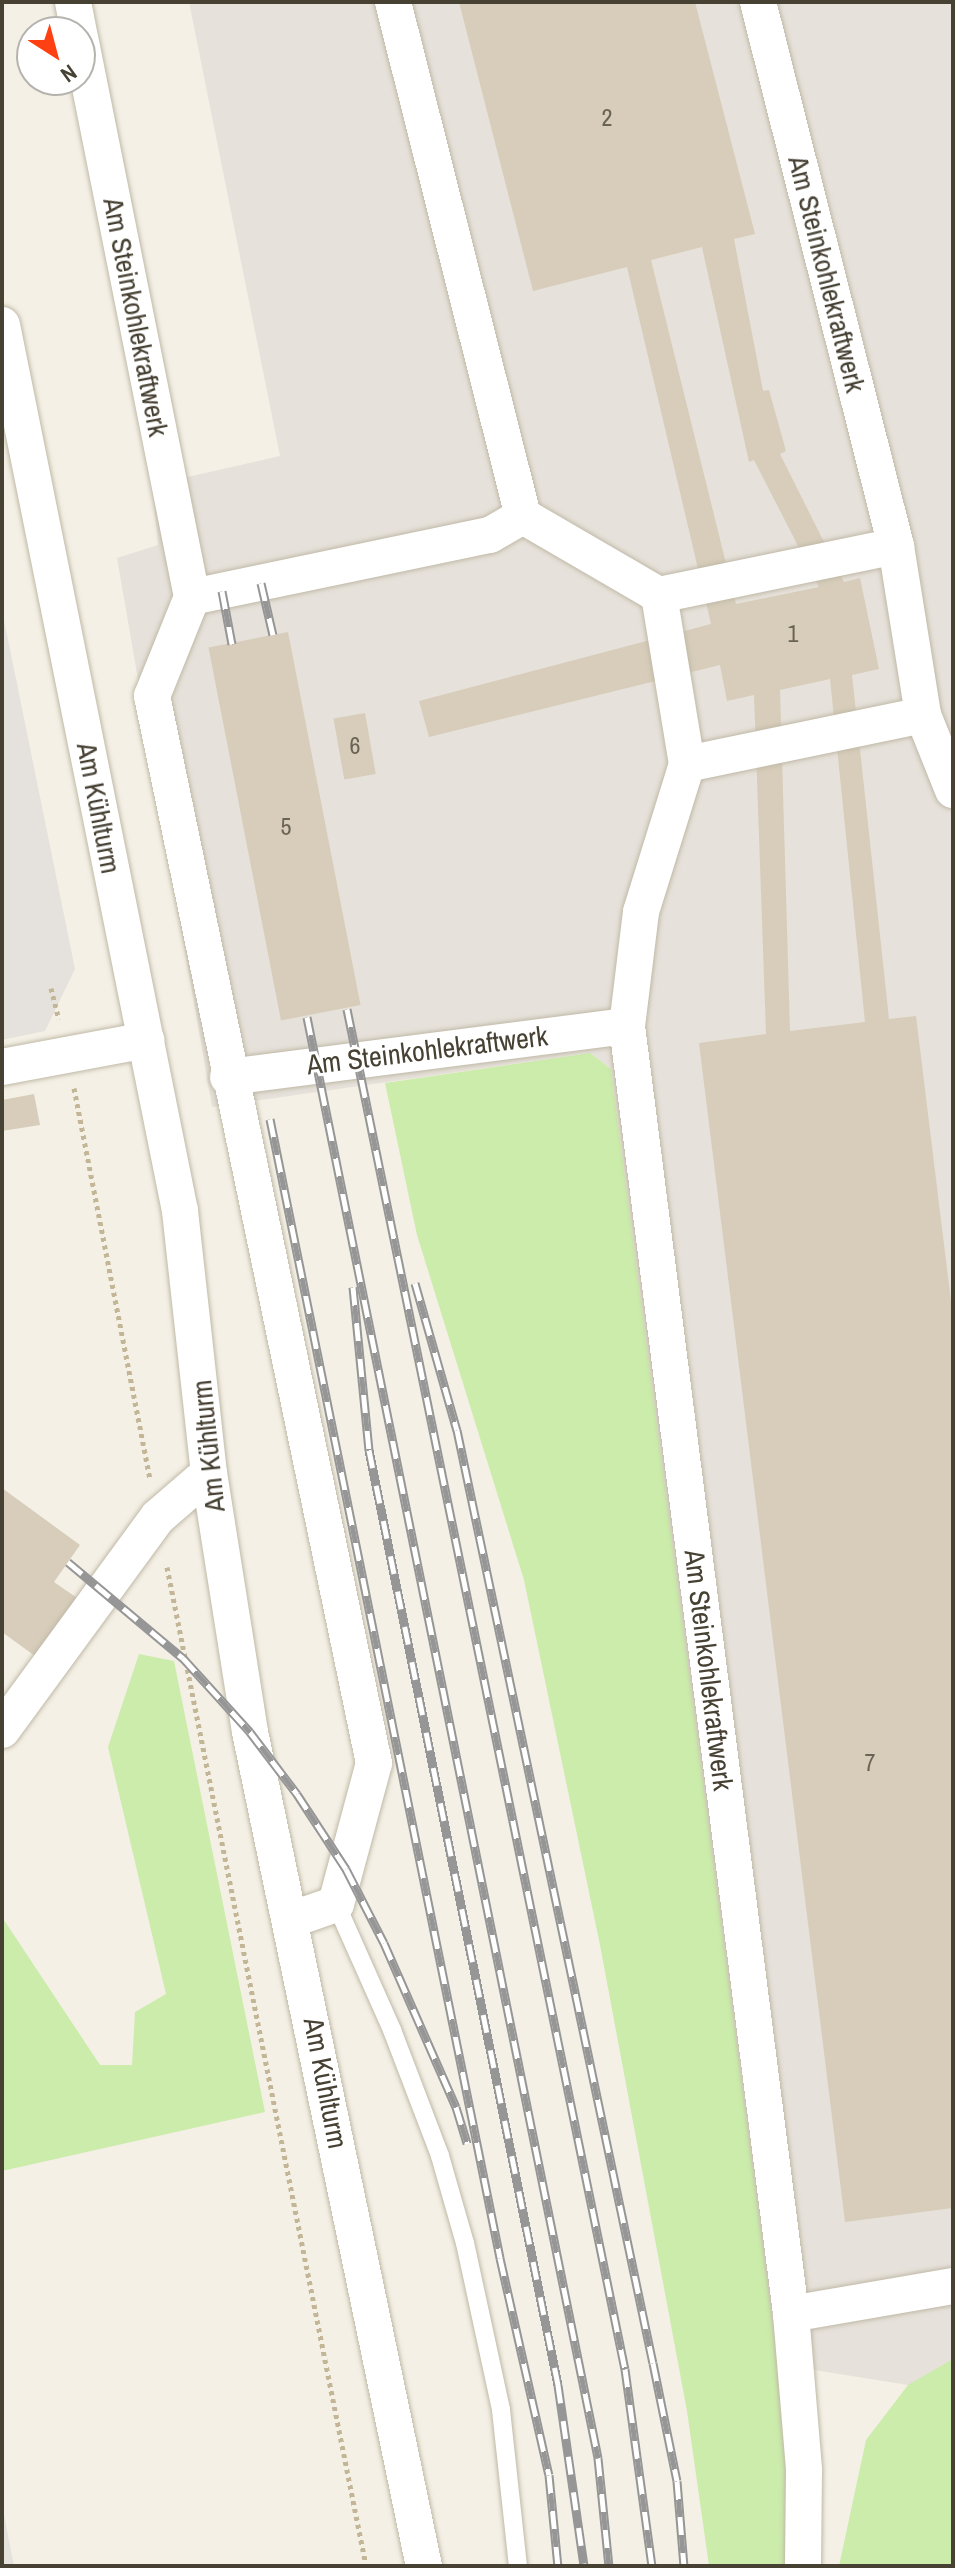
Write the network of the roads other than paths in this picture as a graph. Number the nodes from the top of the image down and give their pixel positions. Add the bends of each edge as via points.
1 (393, 2) edge
2 (758, 2) edge
3 (92, 96) edge
4 (2, 325) edge
5 (523, 516) junction
6 (896, 546) junction
7 (659, 595) junction
8 (192, 597) junction
9 (923, 715) junction
10 (687, 764) junction
11 (953, 790) edge
12 (627, 1026) junction
13 (146, 1040) junction
14 (2, 1067) edge
15 (228, 1077) junction
16 (209, 1473) junction
17 (2, 1730) edge
18 (336, 1904) junction
19 (293, 1919) junction
20 (953, 2286) edge
21 (791, 2314) junction
22 (424, 2566) edge
23 (518, 2566) edge
24 (803, 2566) edge

1 - 5 street
2 - 6 street, Am Steinkohlekraftwerk
3 - 8 street, Am Steinkohlekraftwerk
4 - 13 street, Am Kühlturm
5 - 7 street
5 - 8 street via 490,535
6 - 7 street
6 - 9 street, Am Steinkohlekraftwerk
7 - 10 street, Am Steinkohlekraftwerk
8 - 15 street via 152,696
9 - 10 street
9 - 11 street, Am Steinkohlekraftwerk
10 - 12 street, Am Steinkohlekraftwerk via 641,912
12 - 15 street, Am Steinkohlekraftwerk
12 - 21 street, Am Steinkohlekraftwerk
13 - 14 street
13 - 16 street, Am Kühlturm via 182,1225
15 - 18 street via 374,1763
16 - 17 street via 158,1517
16 - 19 street, Am Kühlturm via 247,1716
18 - 19 street
18 - 23 lane via 440,2156 465,2243 501,2410
19 - 22 street, Am Kühlturm
20 - 21 street
21 - 24 street, Am Steinkohlekraftwerk via 804,2470

